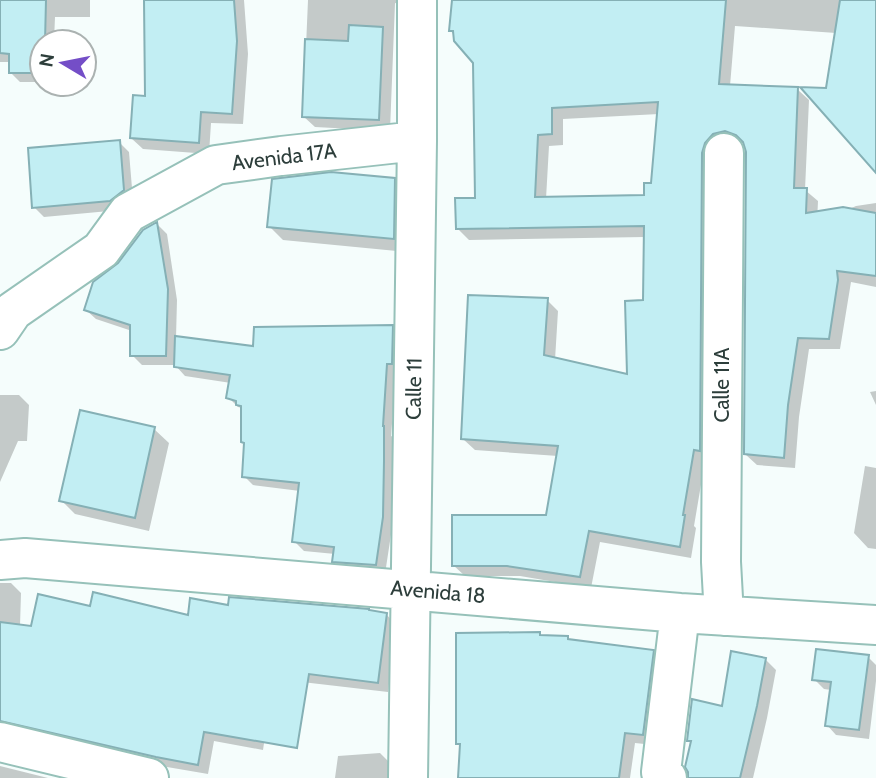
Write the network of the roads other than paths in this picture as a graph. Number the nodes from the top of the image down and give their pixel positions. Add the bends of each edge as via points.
1 (417, 0) edge
2 (417, 141) junction
3 (724, 153) dead end
4 (0, 330) edge
5 (0, 560) edge
6 (411, 590) junction
7 (680, 613) junction
8 (724, 616) junction
9 (876, 625) edge
10 (0, 742) edge
11 (149, 778) edge
12 (408, 778) edge
13 (667, 778) edge

1 - 2 street, Calle 11
2 - 4 street, Avenida 17A via 216,165 128,213 101,250 13,311
2 - 6 street, Calle 11
3 - 8 street, Calle 11A
5 - 6 street, Avenida 18 via 25,558
6 - 7 street, Avenida 18
6 - 12 street, Calle 11
7 - 8 street, Avenida 18
7 - 13 street via 661,772
8 - 9 street, Avenida 18
10 - 11 street

